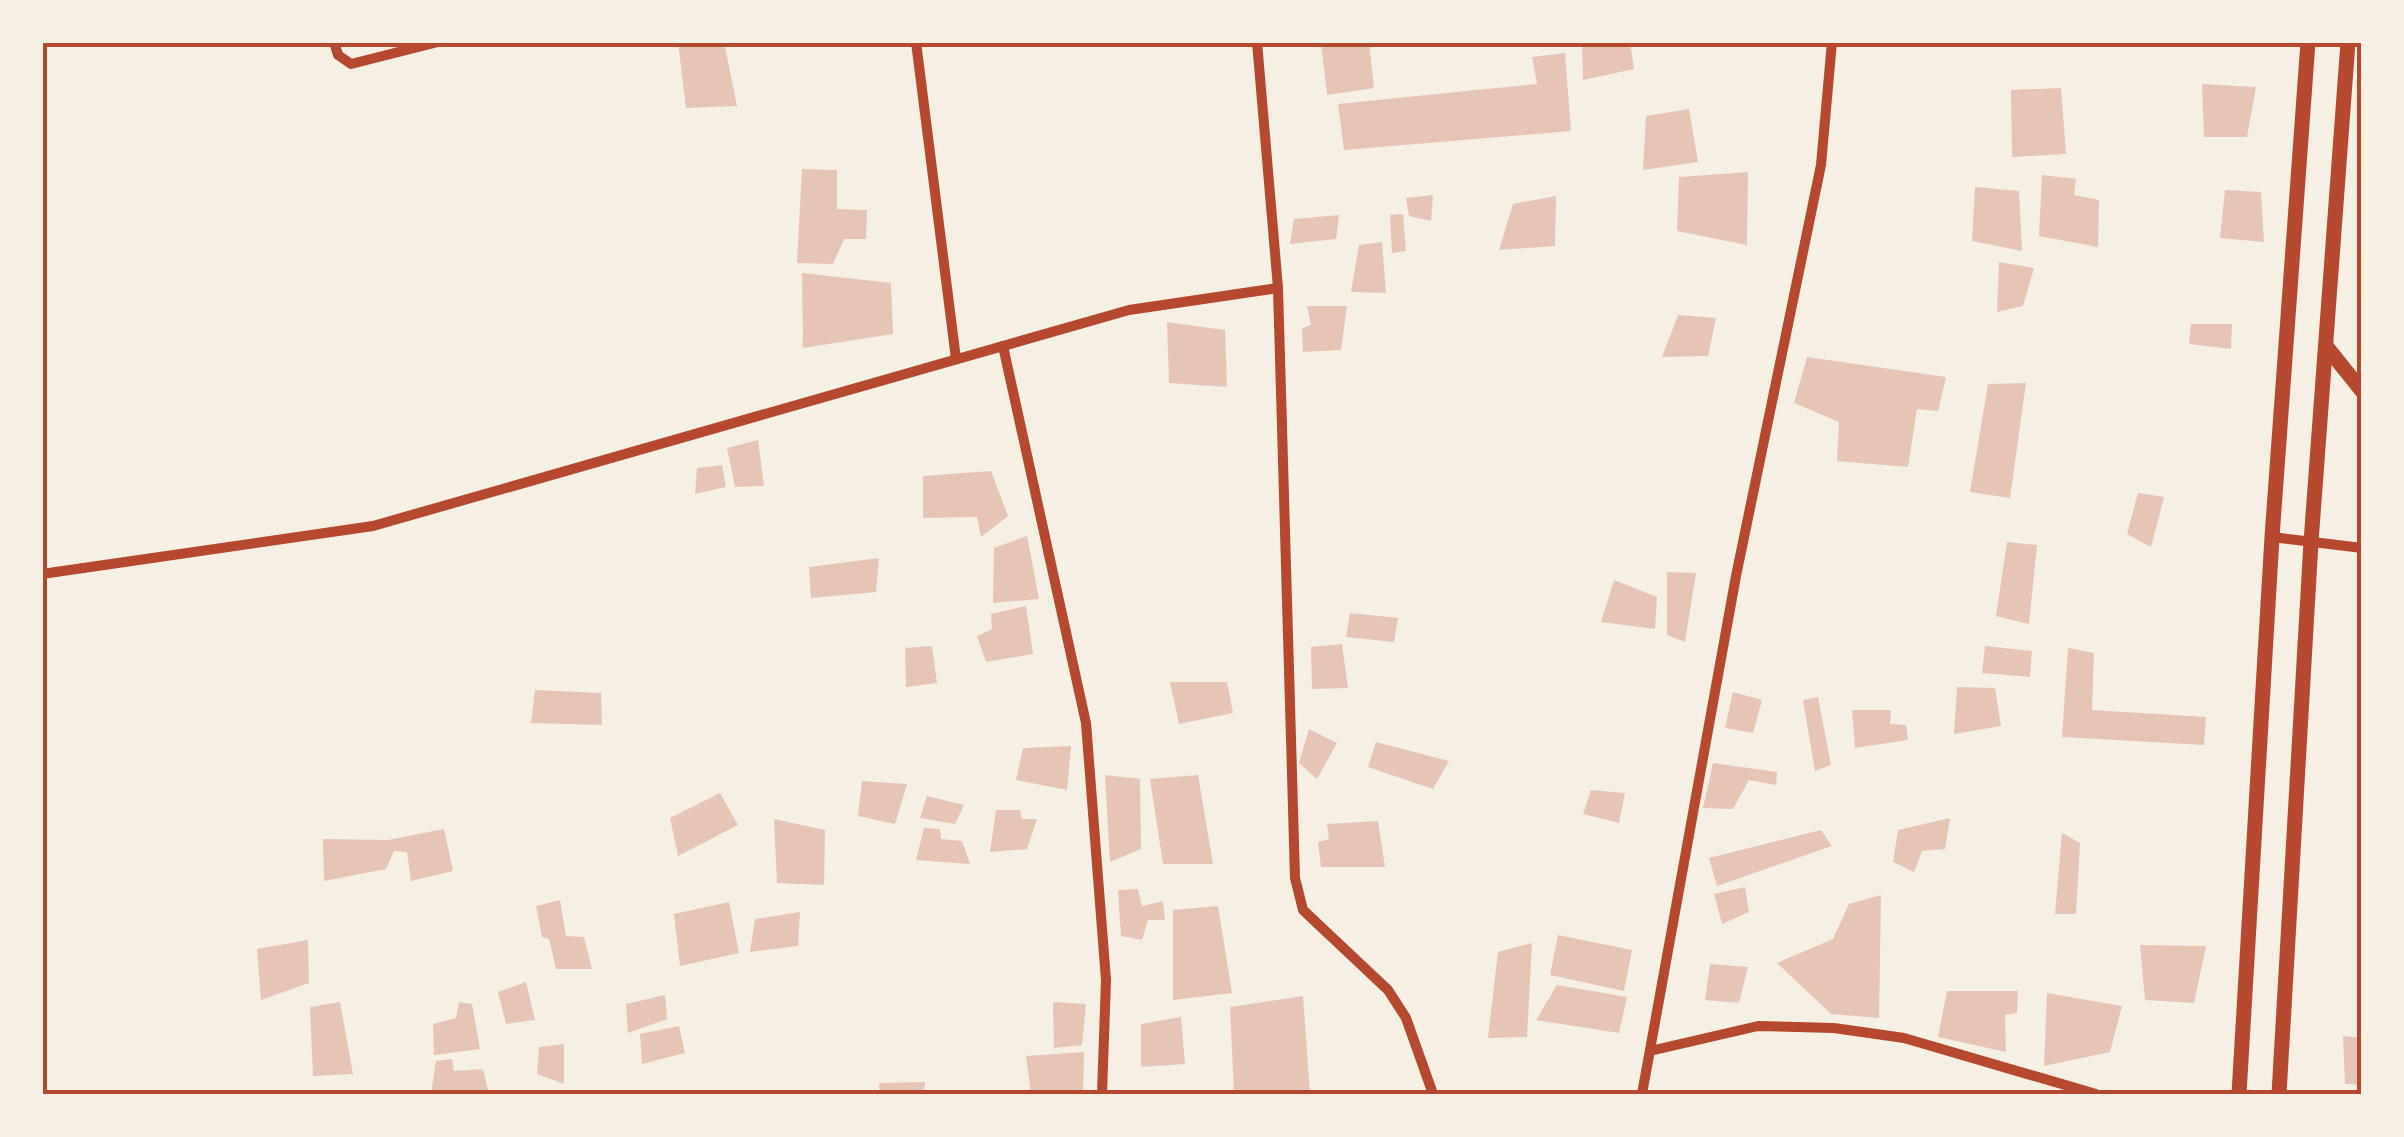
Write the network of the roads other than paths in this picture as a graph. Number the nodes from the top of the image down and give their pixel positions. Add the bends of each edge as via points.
1 (334, 42) edge
2 (438, 42) edge
3 (916, 42) edge
4 (1257, 42) edge
5 (1832, 42) edge
6 (2308, 42) edge
7 (2348, 42) edge
8 (1278, 288) junction
9 (1004, 346) junction
10 (2326, 346) junction
11 (956, 359) junction
12 (2362, 391) edge
13 (2272, 537) junction
14 (2311, 542) junction
15 (2362, 548) edge
16 (42, 574) edge
17 (1650, 1050) junction
18 (1102, 1094) edge
19 (1433, 1094) edge
20 (1642, 1094) edge
21 (2096, 1094) edge
22 (2239, 1094) edge
23 (2279, 1094) edge

1 - 2 street via 351,64
3 - 11 street
4 - 8 street
5 - 17 street via 1820,165
6 - 13 street
7 - 10 street
8 - 9 street via 1129,310
8 - 19 street via 1294,878 1304,910 1388,990 1406,1018
9 - 11 street
9 - 18 street via 1086,723 1106,980
10 - 12 street
10 - 14 street
11 - 16 street via 373,526
13 - 14 street
13 - 22 street
14 - 15 street
14 - 23 street
17 - 20 street
17 - 21 street via 1758,1026 1834,1028 1904,1038

